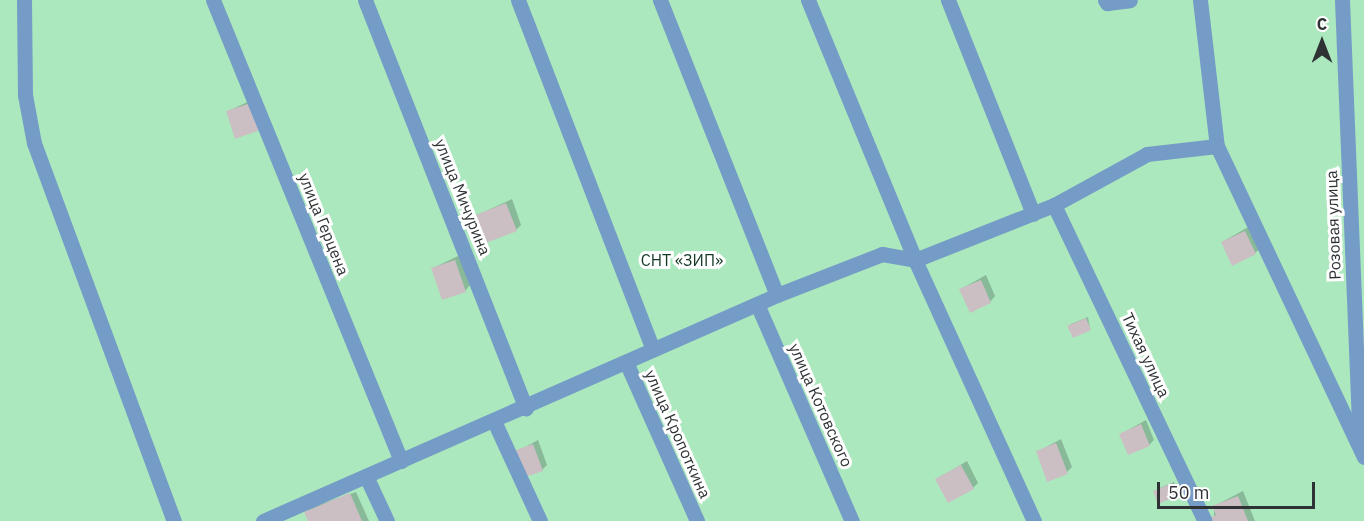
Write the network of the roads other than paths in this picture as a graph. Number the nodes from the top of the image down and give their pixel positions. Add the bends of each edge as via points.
1 (24, 0) edge
2 (213, 0) edge
3 (365, 0) edge
4 (518, 0) edge
5 (660, 0) edge
6 (808, 0) edge
7 (948, 0) edge
8 (1105, 0) edge
9 (1130, 0) edge
10 (1200, 0) edge
11 (1342, 0) edge
12 (1217, 146) junction
13 (1054, 205) junction
14 (1033, 214) junction
15 (915, 260) junction
16 (777, 296) junction
17 (756, 304) junction
18 (653, 349) junction
19 (626, 362) junction
20 (526, 408) junction
21 (494, 421) junction
22 (1362, 453) edge
23 (400, 461) junction
24 (366, 476) junction
25 (174, 521) edge
26 (263, 521) edge
27 (387, 521) edge
28 (540, 521) edge
29 (697, 521) edge
30 (852, 521) edge
31 (1034, 521) edge
32 (1205, 521) edge

1 - 25 street via 25,95 34,143
2 - 23 street, улица Герцена
3 - 20 street, улица Мичурина
4 - 18 street
5 - 16 street
6 - 15 street
7 - 14 street
8 - 9 street
10 - 12 street
11 - 22 street, Розовая улица
12 - 13 street via 1186,153 1147,154
12 - 22 street
13 - 14 street
13 - 32 street, Тихая улица
14 - 15 street
15 - 16 street via 882,254
15 - 31 street
16 - 17 street
17 - 18 street
17 - 30 street, улица Котовского
18 - 19 street
19 - 20 street
19 - 29 street, улица Кропоткина
20 - 21 street
21 - 23 street
21 - 28 street
23 - 24 street
24 - 26 street
24 - 27 street

